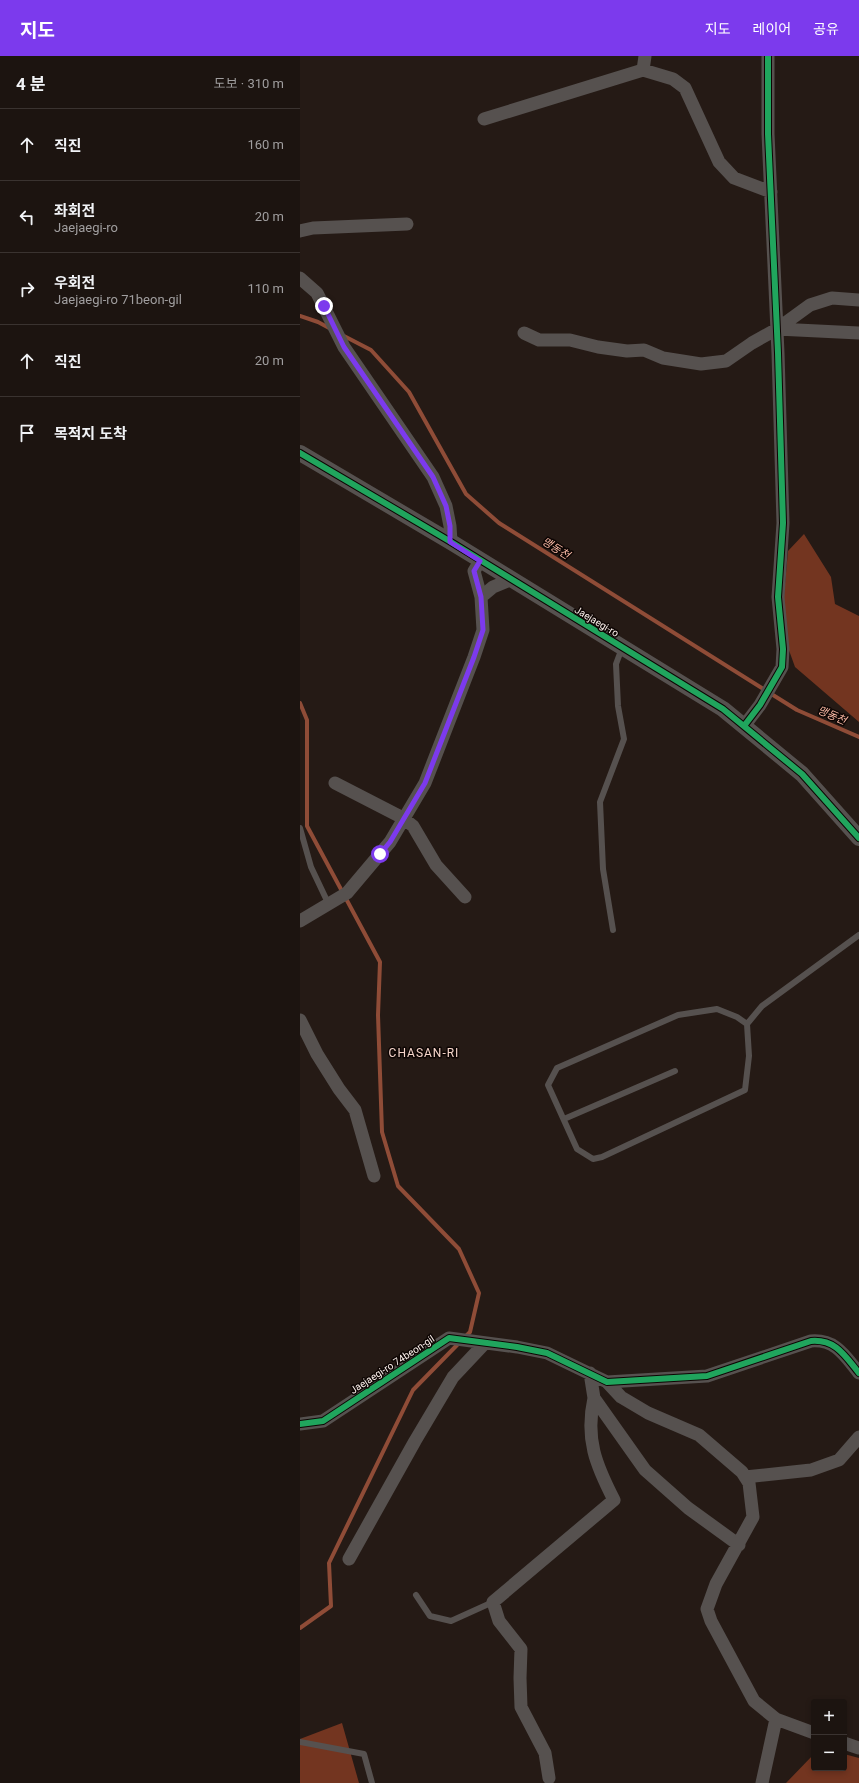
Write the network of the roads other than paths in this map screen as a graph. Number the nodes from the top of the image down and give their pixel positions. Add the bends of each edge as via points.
1 (645, 56) edge
2 (768, 56) edge
3 (643, 70) junction
4 (484, 119) dead end
5 (771, 192) junction
6 (407, 224) dead end
7 (300, 232) edge
8 (300, 278) edge
9 (859, 300) edge
10 (777, 330) junction
11 (524, 333) dead end
12 (859, 333) edge
13 (300, 453) edge
14 (450, 542) junction
15 (480, 561) junction
16 (510, 580) junction
17 (481, 597) junction
18 (622, 648) junction
19 (744, 726) junction
20 (335, 783) dead end
21 (403, 818) junction
22 (300, 828) edge
23 (859, 838) edge
24 (465, 897) dead end
25 (337, 900) junction
26 (300, 922) edge
27 (613, 930) dead end
28 (859, 935) edge
29 (301, 1023) edge
30 (747, 1024) junction
31 (675, 1071) dead end
32 (564, 1119) junction
33 (374, 1176) dead end
34 (486, 1343) junction
35 (590, 1373) junction
36 (859, 1373) edge
37 (607, 1382) junction
38 (594, 1398) junction
39 (300, 1424) edge
40 (859, 1437) edge
41 (745, 1477) junction
42 (739, 1545) junction
43 (349, 1559) dead end
44 (416, 1595) dead end
45 (493, 1602) junction
46 (776, 1719) junction
47 (811, 1731) edge
48 (300, 1742) edge
49 (847, 1744) edge
50 (859, 1748) edge
51 (549, 1778) dead end
52 (372, 1783) edge
53 (762, 1783) edge

1 - 3 street
2 - 5 street
3 - 4 street
3 - 5 street via 674,79 685,88 719,162 734,178
5 - 10 street
6 - 7 street via 313,228
8 - 14 street via 318,293 344,347 433,477 446,506
9 - 10 street via 832,298 810,305
10 - 11 street via 726,361 701,364 663,358 644,350 627,351 570,340 539,340
10 - 12 street
10 - 19 street via 783,523 778,597 783,649 782,667 760,705
13 - 14 street, Jaejaegi-ro
14 - 15 street, Jaejaegi-ro
15 - 16 street, Jaejaegi-ro
15 - 17 street via 474,571
16 - 17 street via 493,587
16 - 18 street, Jaejaegi-ro
17 - 21 street via 483,630 474,657 425,783
18 - 19 street, Jaejaegi-ro via 723,709
18 - 27 lane via 616,664 618,706 624,739 600,802 603,870
19 - 23 street, Jaejaegi-ro via 802,774
20 - 21 street
21 - 24 street via 414,826 436,865
21 - 25 street via 390,842
22 - 25 lane via 310,867
25 - 26 street
28 - 30 lane via 762,1006
29 - 33 street via 317,1054 355,1110
30 - 32 lane via 717,1009 678,1015 557,1068 548,1085
30 - 32 lane via 749,1056 745,1090 593,1159 577,1149
31 - 32 lane
34 - 35 street, Jaejaegi-ro 74beon-gil via 548,1354
34 - 39 street, Jaejaegi-ro 74beon-gil via 449,1338 323,1421
34 - 43 street via 453,1377
35 - 37 street, Jaejaegi-ro 74beon-gil
35 - 38 street
36 - 37 street via 840,1351 822,1340 811,1341 707,1376
37 - 41 street via 621,1397 648,1413 699,1435
38 - 42 street via 645,1470 688,1508
38 - 45 street via 591,1437 598,1468 614,1500
40 - 41 street via 839,1460 811,1470
41 - 42 street via 749,1483 753,1517
42 - 46 street via 716,1584 707,1609 754,1701
44 - 45 lane via 430,1616 451,1621
45 - 51 street via 499,1621 521,1649 521,1707 545,1754
46 - 47 street
46 - 53 street
48 - 52 lane via 364,1754
49 - 50 street

